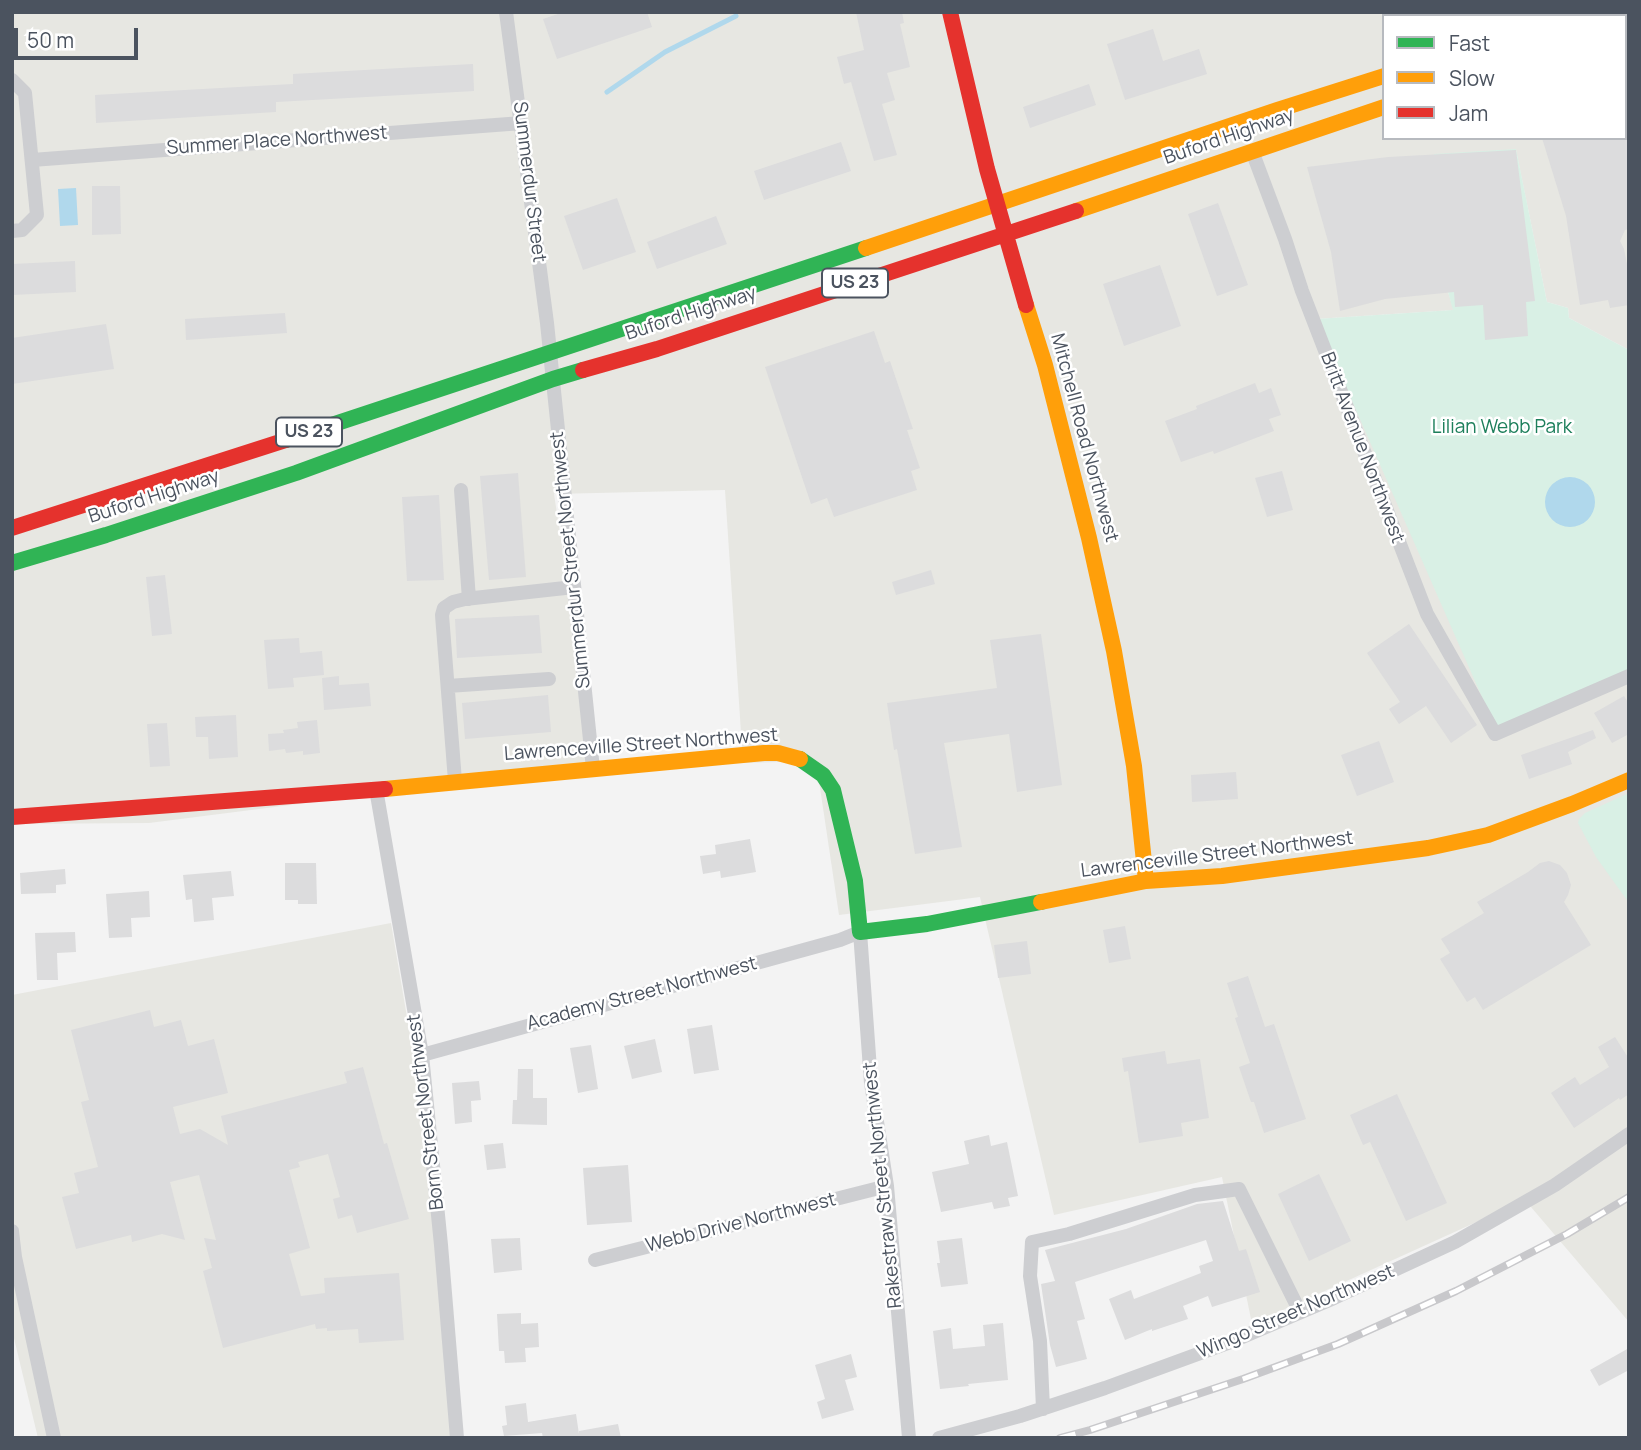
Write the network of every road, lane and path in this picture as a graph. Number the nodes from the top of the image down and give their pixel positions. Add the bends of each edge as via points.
1 (506, 12) edge
2 (950, 12) edge
3 (1382, 77) edge
4 (12, 79) edge
5 (1382, 108) edge
6 (522, 122) junction
7 (1252, 151) junction
8 (32, 160) junction
9 (999, 205) junction
10 (12, 231) edge
11 (1006, 235) junction
12 (550, 352) junction
13 (553, 379) junction
14 (461, 490) dead end
15 (12, 528) edge
16 (12, 563) edge
17 (574, 587) junction
18 (469, 599) junction
19 (1629, 676) edge
20 (549, 679) dead end
21 (448, 686) junction
22 (593, 769) junction
23 (1629, 780) edge
24 (455, 781) junction
25 (376, 789) junction
26 (12, 817) edge
27 (1146, 881) junction
28 (860, 932) junction
29 (422, 1055) junction
30 (1629, 1134) edge
31 (887, 1186) junction
32 (12, 1231) edge
33 (595, 1260) dead end
34 (1300, 1312) junction
35 (1043, 1409) junction
36 (54, 1438) edge
37 (457, 1438) edge
38 (909, 1438) edge
39 (939, 1438) edge

1 - 6 street, Summerdur Street
2 - 9 main road, Mitchell Road Northwest
3 - 9 main road, Buford Highway / US 23
4 - 8 street via 25,93
5 - 7 main road, Buford Highway / US 23
6 - 8 street, Summer Place Northwest
6 - 12 street, Summerdur Street
7 - 11 main road, Buford Highway / US 23
7 - 19 street, Britt Avenue Northwest via 1427,614 1495,734
8 - 10 street via 37,215 22,230
9 - 11 main road, Mitchell Road Northwest
9 - 12 main road, Buford Highway / US 23
11 - 13 main road, Buford Highway / US 23
11 - 27 main road, Mitchell Road Northwest via 1054,398 1111,638 1133,766
12 - 13 street, Summerdur Street Northwest
12 - 15 main road, Buford Highway / US 23
13 - 16 main road, Buford Highway / US 23 via 296,473
13 - 17 street, Summerdur Street Northwest
14 - 18 street
17 - 18 street
17 - 22 street, Summerdur Street Northwest
18 - 21 street via 449,604 442,615
20 - 21 street
21 - 24 street
22 - 24 main road, Lawrenceville Street Northwest
22 - 28 main road, Lawrenceville Street Northwest via 764,753 804,760 823,775 836,799 855,881
23 - 27 main road, Lawrenceville Street Northwest via 1488,835 1428,848 1222,876
24 - 25 main road, Lawrenceville Street Northwest
25 - 26 main road, Lawrenceville Street Northwest
25 - 29 street, Born Street Northwest
27 - 28 main road, Lawrenceville Street Northwest via 927,924
28 - 29 street, Academy Street Northwest
28 - 31 street, Rakestraw Street Northwest via 871,1083
29 - 37 street, Born Street Northwest
30 - 34 street, Wingo Street Northwest via 1555,1185 1455,1242
31 - 33 street, Webb Drive Northwest
31 - 38 street, Rakestraw Street Northwest
32 - 36 street
34 - 35 street, Wingo Street Northwest via 1228,1343
34 - 35 street via 1239,1189 1195,1195 1032,1242 1030,1276 1040,1341
35 - 39 street, Wingo Street Northwest

